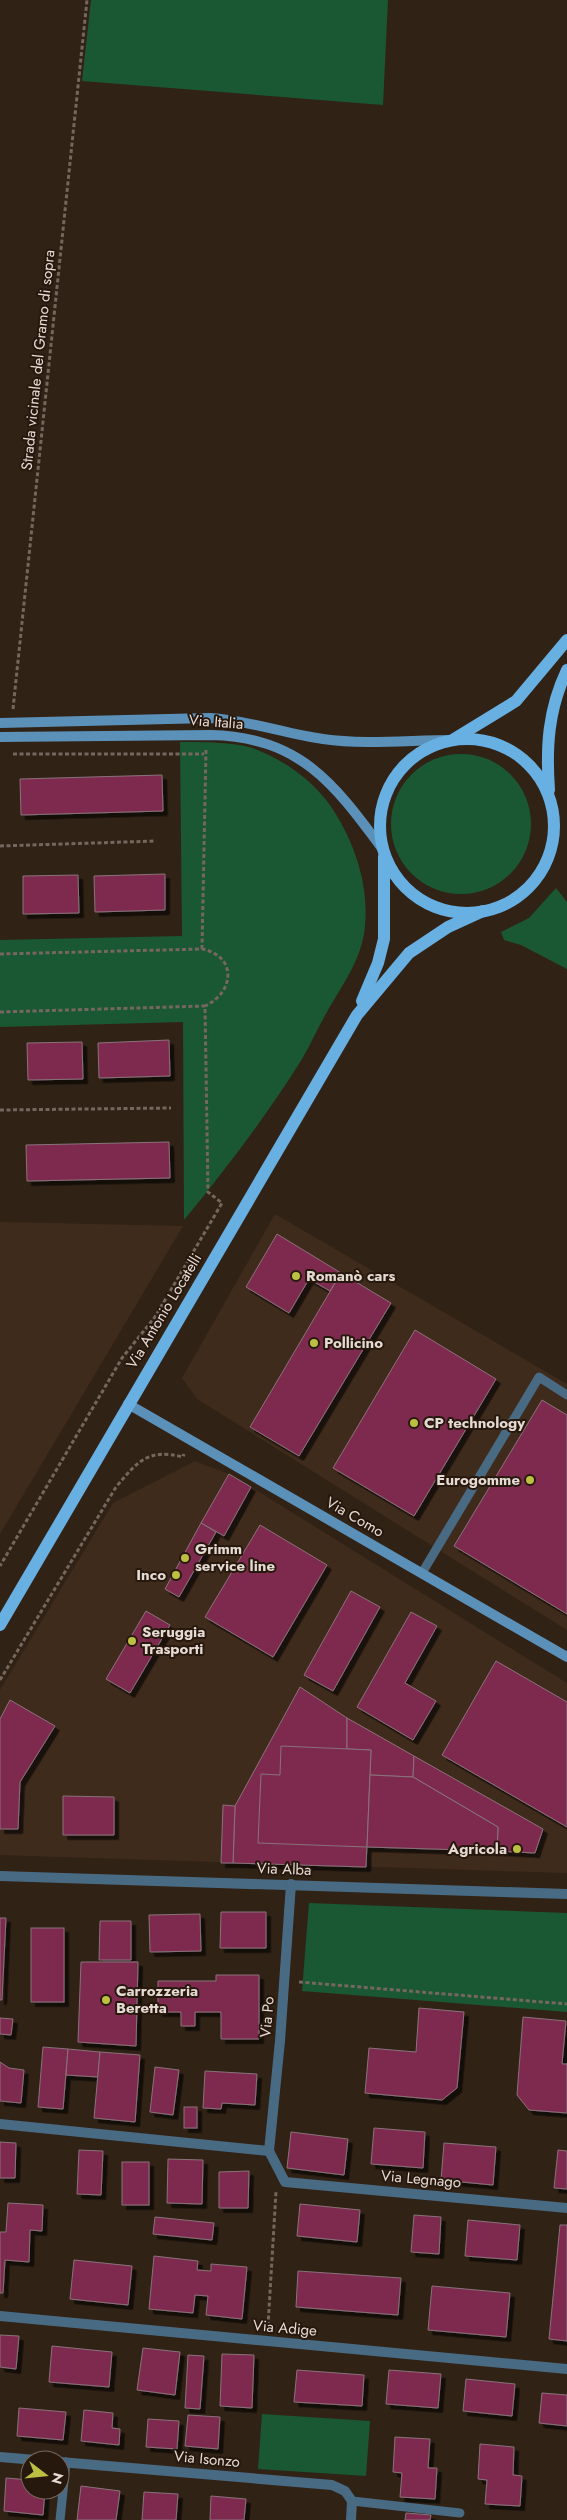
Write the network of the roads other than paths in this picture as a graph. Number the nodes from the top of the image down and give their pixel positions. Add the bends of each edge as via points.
1 (567, 640) edge
2 (567, 670) edge
3 (36, 722) junction
4 (0, 723) edge
5 (0, 728) edge
6 (0, 737) edge
7 (453, 740) junction
8 (549, 798) junction
9 (384, 851) junction
10 (483, 911) junction
11 (357, 1015) junction
12 (567, 1394) edge
13 (128, 1404) junction
14 (422, 1573) junction
15 (0, 1624) edge
16 (567, 1657) edge
17 (0, 1876) edge
18 (291, 1884) junction
19 (567, 1894) edge
20 (0, 2124) edge
21 (269, 2151) junction
22 (567, 2208) edge
23 (0, 2316) edge
24 (567, 2369) edge
25 (0, 2457) edge
26 (20, 2459) edge
27 (70, 2463) edge
28 (61, 2500) edge
29 (352, 2501) junction
30 (460, 2513) dead end
31 (60, 2520) edge
32 (351, 2520) edge

1 - 7 main road via 516,701
2 - 8 main road via 551,714 547,760
3 - 4 street, Via Italia
3 - 5 street, Via Italia
3 - 7 street, Via Italia via 210,718 230,719 339,741
6 - 9 street, Via Italia via 228,735 262,743 298,756 328,781
7 - 8 main road via 480,740 510,750 532,768
7 - 9 main road via 420,752 395,778 381,813
8 - 10 main road via 553,839 540,871 514,898
9 - 10 main road via 401,882 425,902 456,912
9 - 11 main road, Via Antonio Locatelli via 384,938 378,963
10 - 11 main road, Via Antonio Locatelli via 448,927 409,953
11 - 13 main road, Via Antonio Locatelli
12 - 14 lane via 538,1377
13 - 14 street, Via Como
13 - 15 main road, Via Antonio Locatelli
14 - 16 street, Via Como
17 - 18 street, Via Alba
18 - 19 street, Via Alba
18 - 21 street, Via Po
20 - 21 street
21 - 22 street, Via Legnago via 285,2182
23 - 24 street, Via Adige
25 - 26 street
27 - 29 street, Via Isonzo via 323,2484 345,2491
28 - 31 lane, Via Isonzo
29 - 30 lane
29 - 32 street

